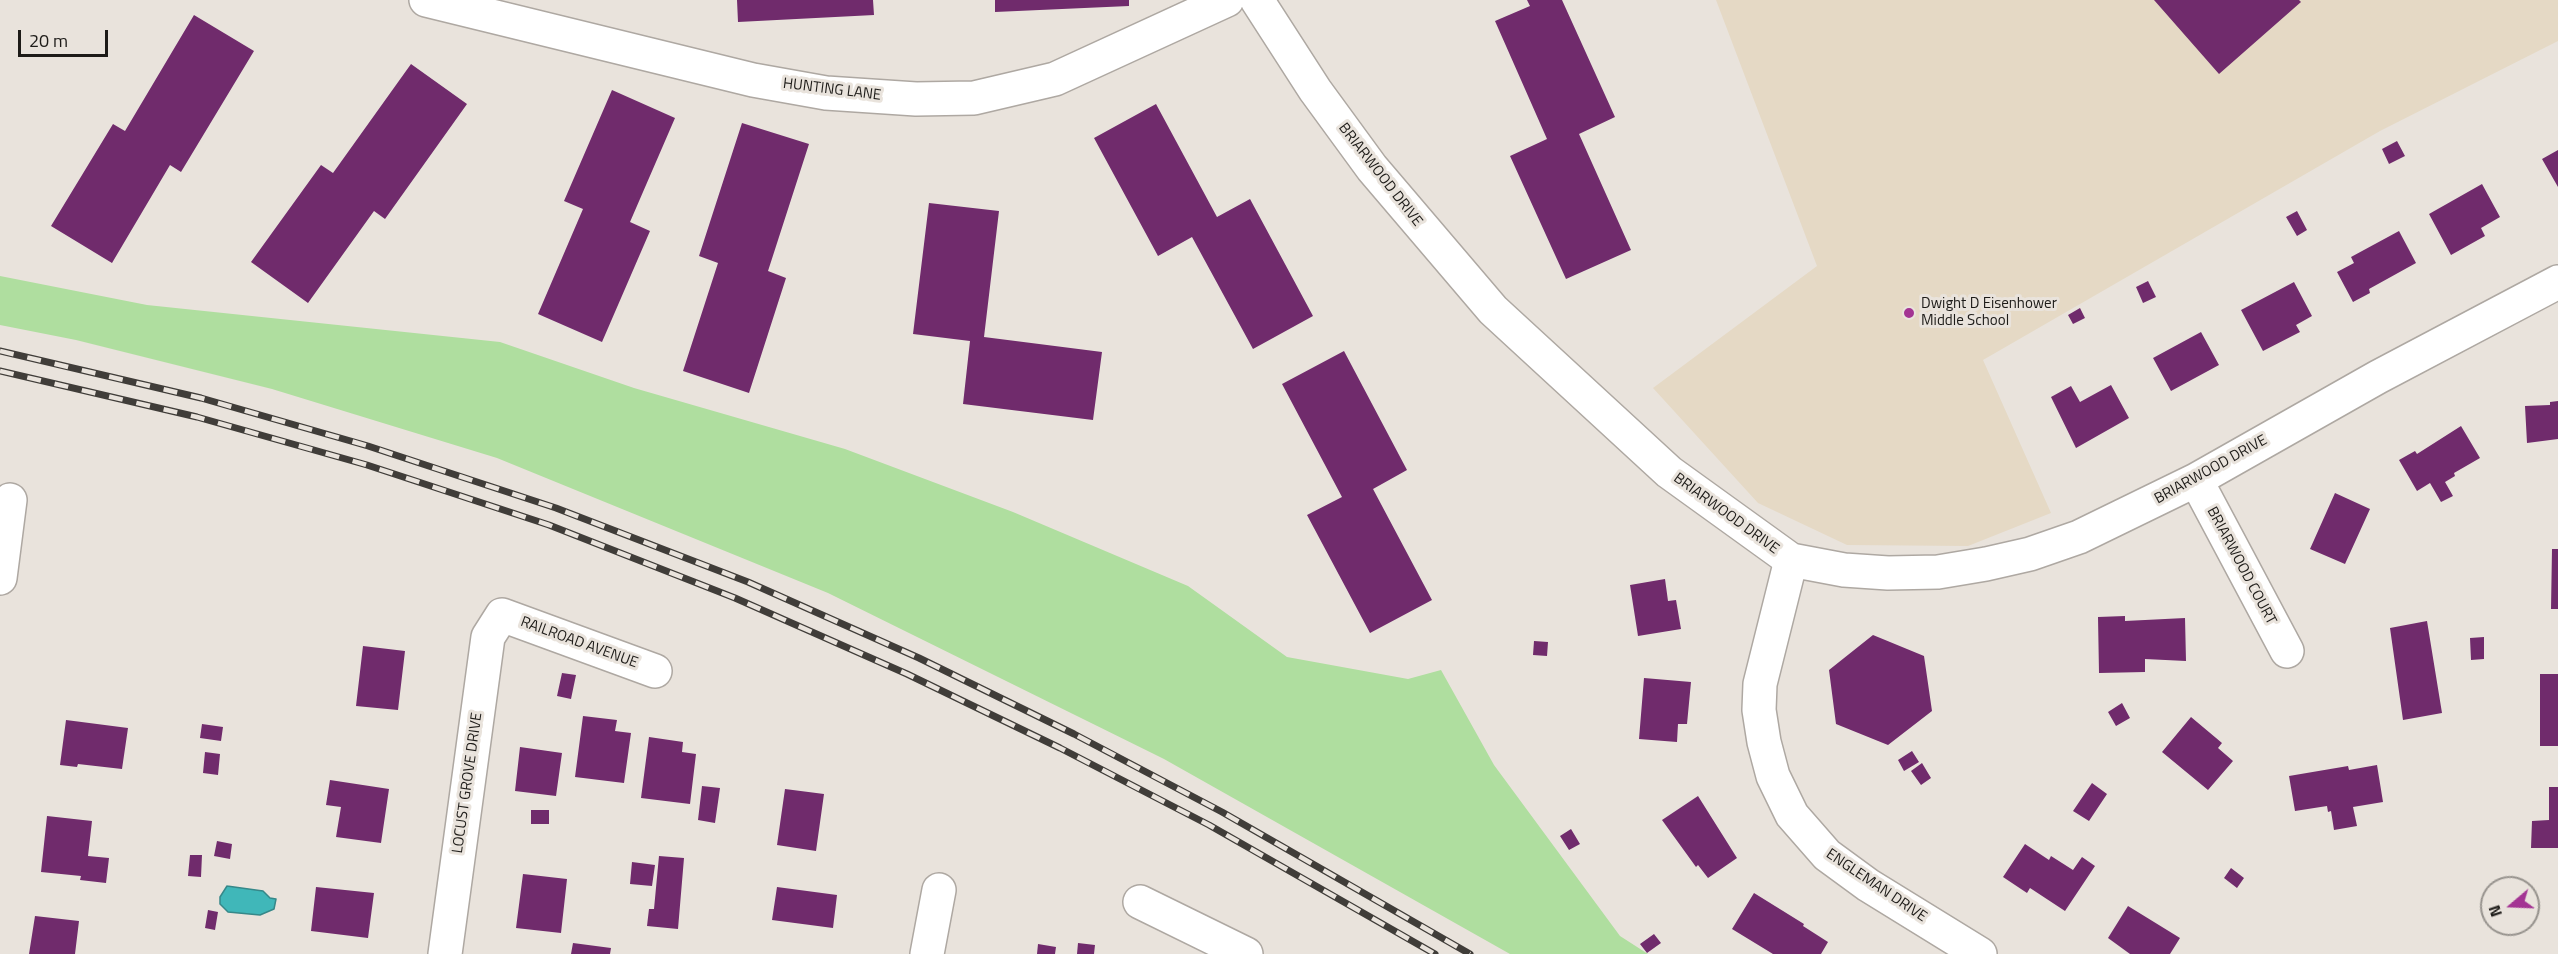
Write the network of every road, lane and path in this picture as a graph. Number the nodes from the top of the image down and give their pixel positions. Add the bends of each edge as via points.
1 (426, 0) edge
2 (1227, 0) edge
3 (1257, 0) edge
4 (2558, 282) edge
5 (2196, 480) junction
6 (10, 500) dead end
7 (1791, 561) junction
8 (0, 578) edge
9 (502, 615) joint
10 (2287, 651) dead end
11 (655, 671) dead end
12 (939, 891) dead end
13 (1140, 902) dead end
14 (445, 954) edge
15 (927, 954) edge
16 (1246, 954) edge
17 (1980, 954) edge

1 - 2 street, HUNTING LANE via 753,80 826,93 927,99 974,98 1055,79
3 - 7 street, BRIARWOOD DRIVE via 1372,168 1493,310 1669,472
4 - 5 street, BRIARWOOD DRIVE via 2378,377
5 - 7 street, BRIARWOOD DRIVE via 2079,537 1986,564 1938,572 1888,573
5 - 10 street, BRIARWOOD COURT
6 - 8 street
7 - 17 street, ENGLEMAN DRIVE via 1760,684 1759,710 1773,777 1792,815 1827,855
9 - 11 street, RAILROAD AVENUE
9 - 14 street, LOCUST GROVE DRIVE via 488,637
12 - 15 street
13 - 16 street

